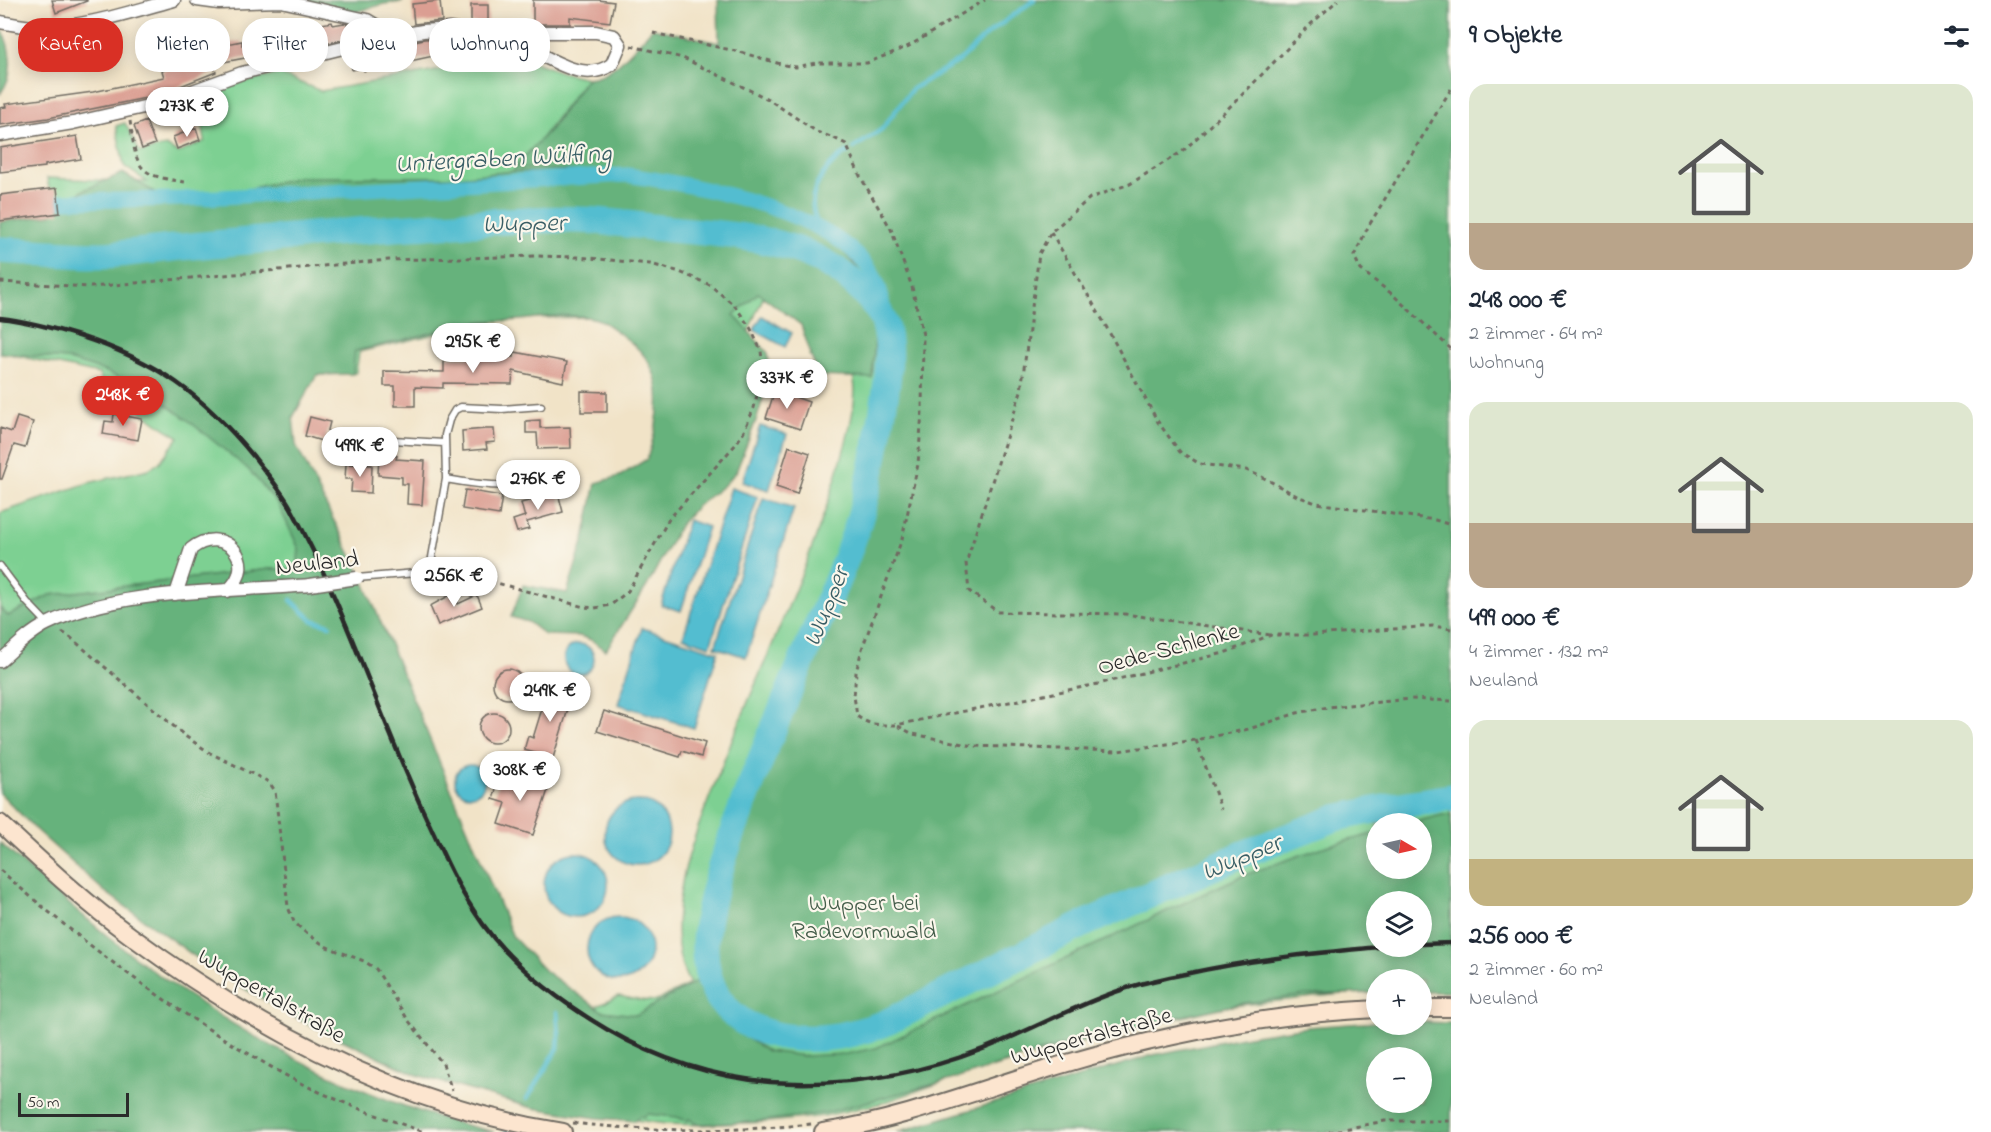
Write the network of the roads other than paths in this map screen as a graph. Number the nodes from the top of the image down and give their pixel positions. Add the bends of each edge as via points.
1 (174, 0) edge
2 (197, 0) edge
3 (358, 18) edge
4 (0, 22) edge
5 (474, 32) joint
6 (340, 49) edge
7 (0, 135) edge
8 (540, 406) dead end
9 (358, 438) dead end
10 (444, 443) junction
11 (563, 478) dead end
12 (446, 479) junction
13 (0, 566) edge
14 (357, 578) joint
15 (227, 591) junction
16 (176, 594) junction
17 (47, 624) junction
18 (0, 661) edge
19 (0, 823) edge
20 (1432, 1008) edge
21 (1451, 1008) edge
22 (1366, 1010) edge
23 (563, 1126) edge
24 (820, 1127) edge

1 - 4 street via 65,26 34,28
2 - 3 street via 281,1
5 - 5 street via 520,45 587,72 597,72 612,64 620,45 614,36 596,32
6 - 7 street via 242,73 128,111
8 - 10 lane via 459,407 449,420
9 - 10 lane
10 - 12 lane
11 - 12 lane via 516,486
12 - 14 lane, Neuland via 433,556 427,569
13 - 17 lane
14 - 15 street, Neuland, bridge
15 - 16 street, Neuland
15 - 16 street, Neuland via 238,579 240,562 230,544 216,540 192,549
16 - 17 street, Neuland via 104,604
17 - 18 street, Neuland
19 - 23 main road, Wuppertalstraße via 130,935 259,1021 332,1059 412,1091 494,1118
20 - 21 main road
22 - 24 main road, Wuppertalstraße via 1248,1021 1151,1040 872,1123

